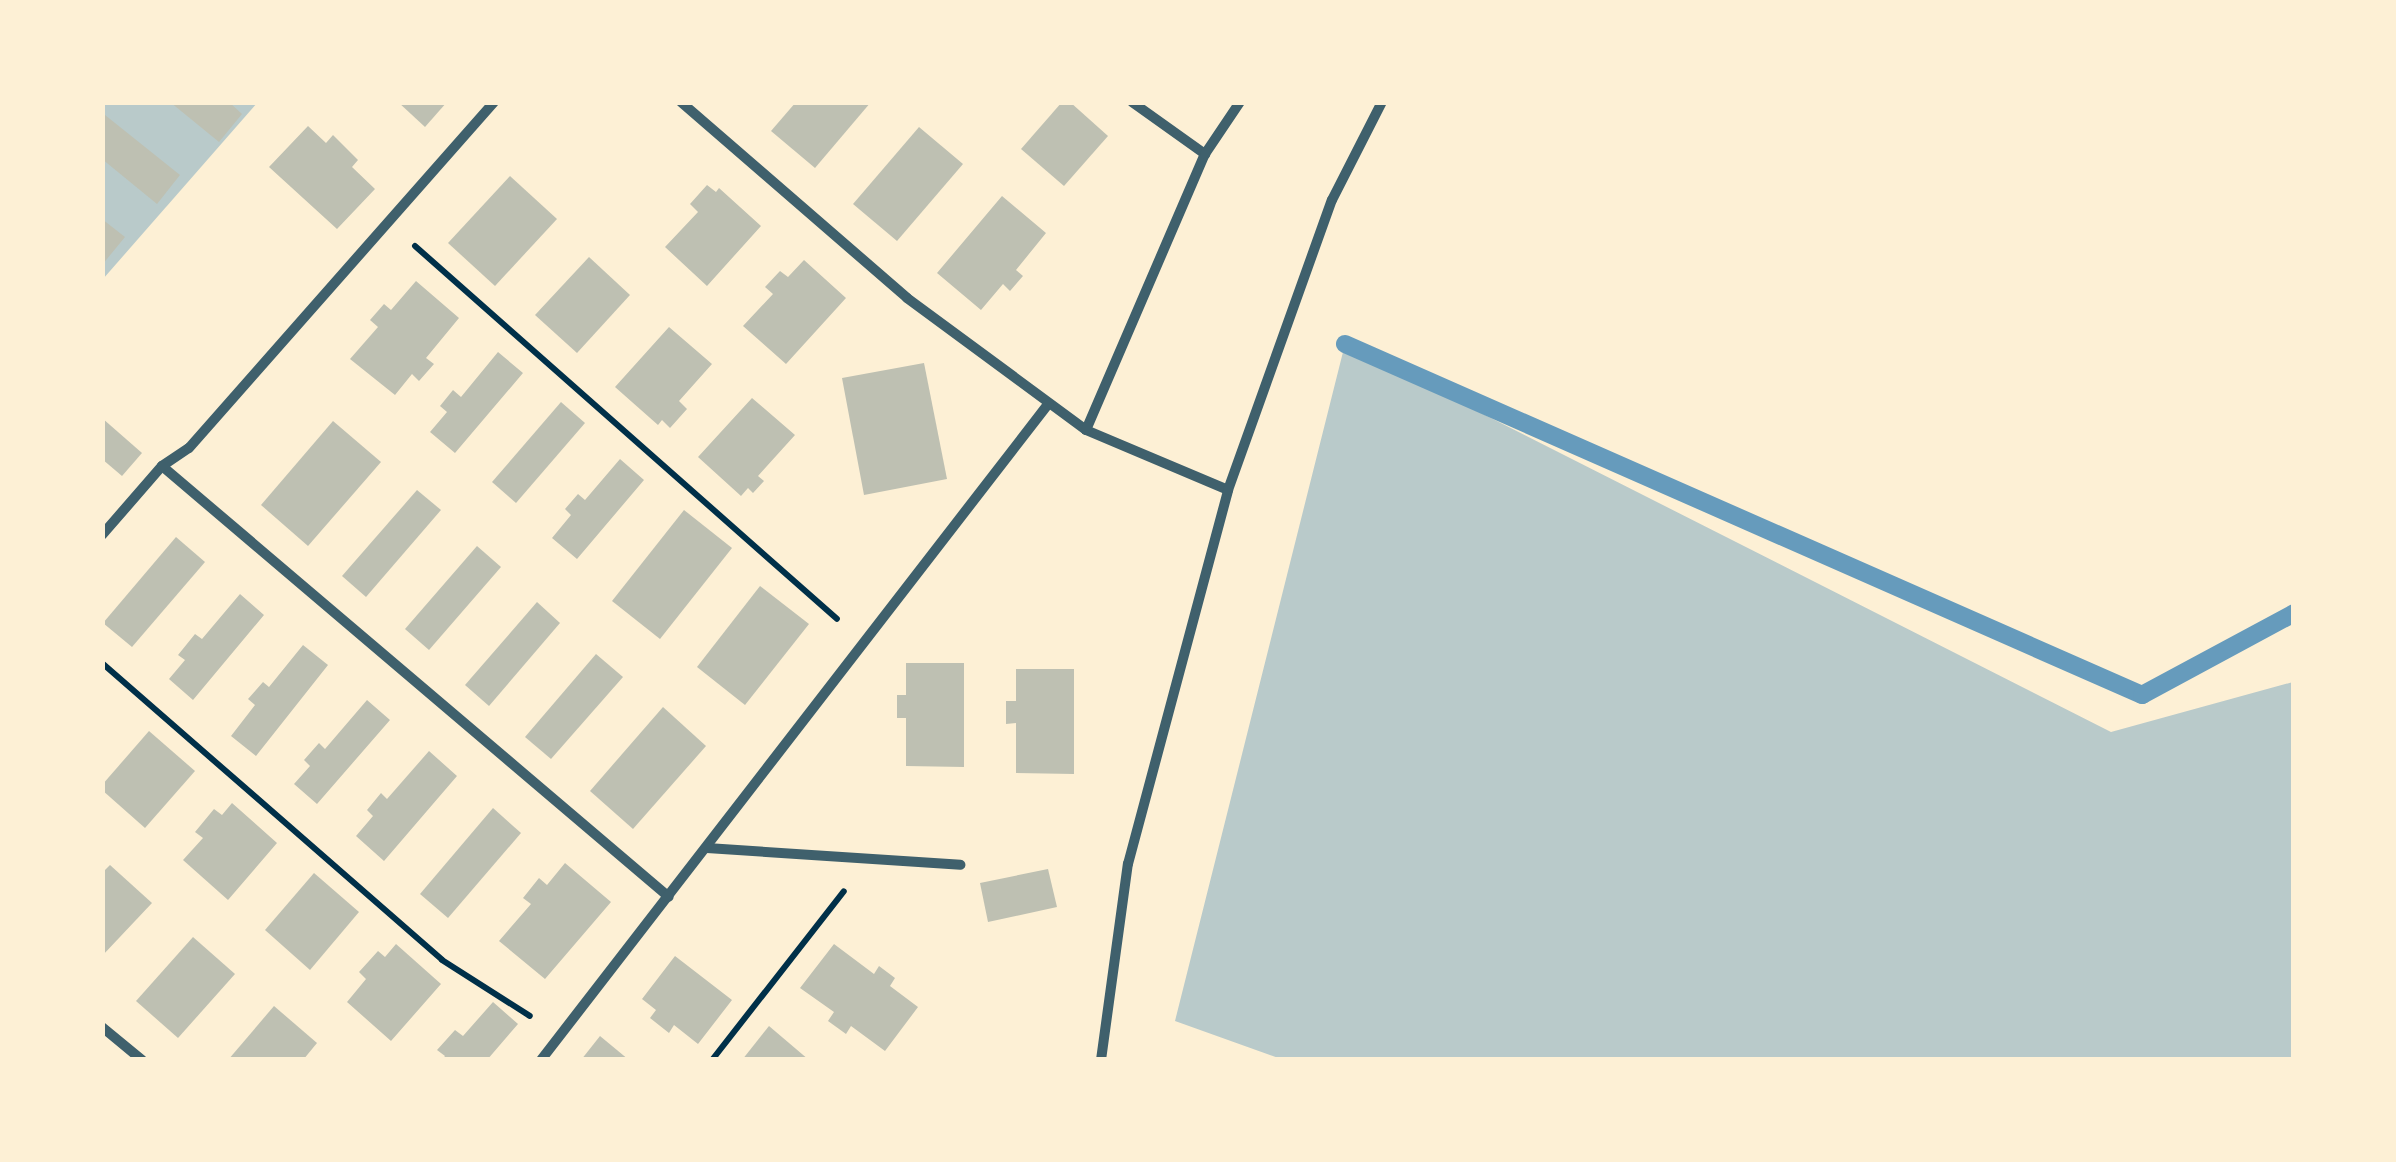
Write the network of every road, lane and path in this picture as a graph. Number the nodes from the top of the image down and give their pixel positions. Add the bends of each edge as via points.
1 (494, 102) edge
2 (680, 102) edge
3 (1132, 102) edge
4 (1240, 102) edge
5 (1382, 102) edge
6 (1205, 154) junction
7 (388, 222) junction
8 (1049, 402) junction
9 (1086, 430) junction
10 (162, 466) junction
11 (1228, 490) junction
12 (102, 535) edge
13 (864, 642) junction
14 (102, 663) edge
15 (707, 848) junction
16 (869, 860) junction
17 (960, 865) dead end
18 (669, 896) junction
19 (102, 1026) edge
20 (560, 1036) junction
21 (142, 1060) edge
22 (542, 1060) edge
23 (712, 1060) edge
24 (1101, 1060) edge

1 - 7 street
2 - 8 street via 907,298
3 - 6 street
4 - 6 street
5 - 11 street via 1332,200
6 - 9 street
7 - 10 street via 189,448
7 - 13 path
8 - 9 street
8 - 13 street
9 - 11 street
10 - 12 street
10 - 18 street
11 - 24 street via 1128,864
13 - 15 street
14 - 20 path via 442,960
15 - 16 street
15 - 18 street
16 - 17 street
16 - 23 path
18 - 20 street
19 - 21 street
20 - 22 street

